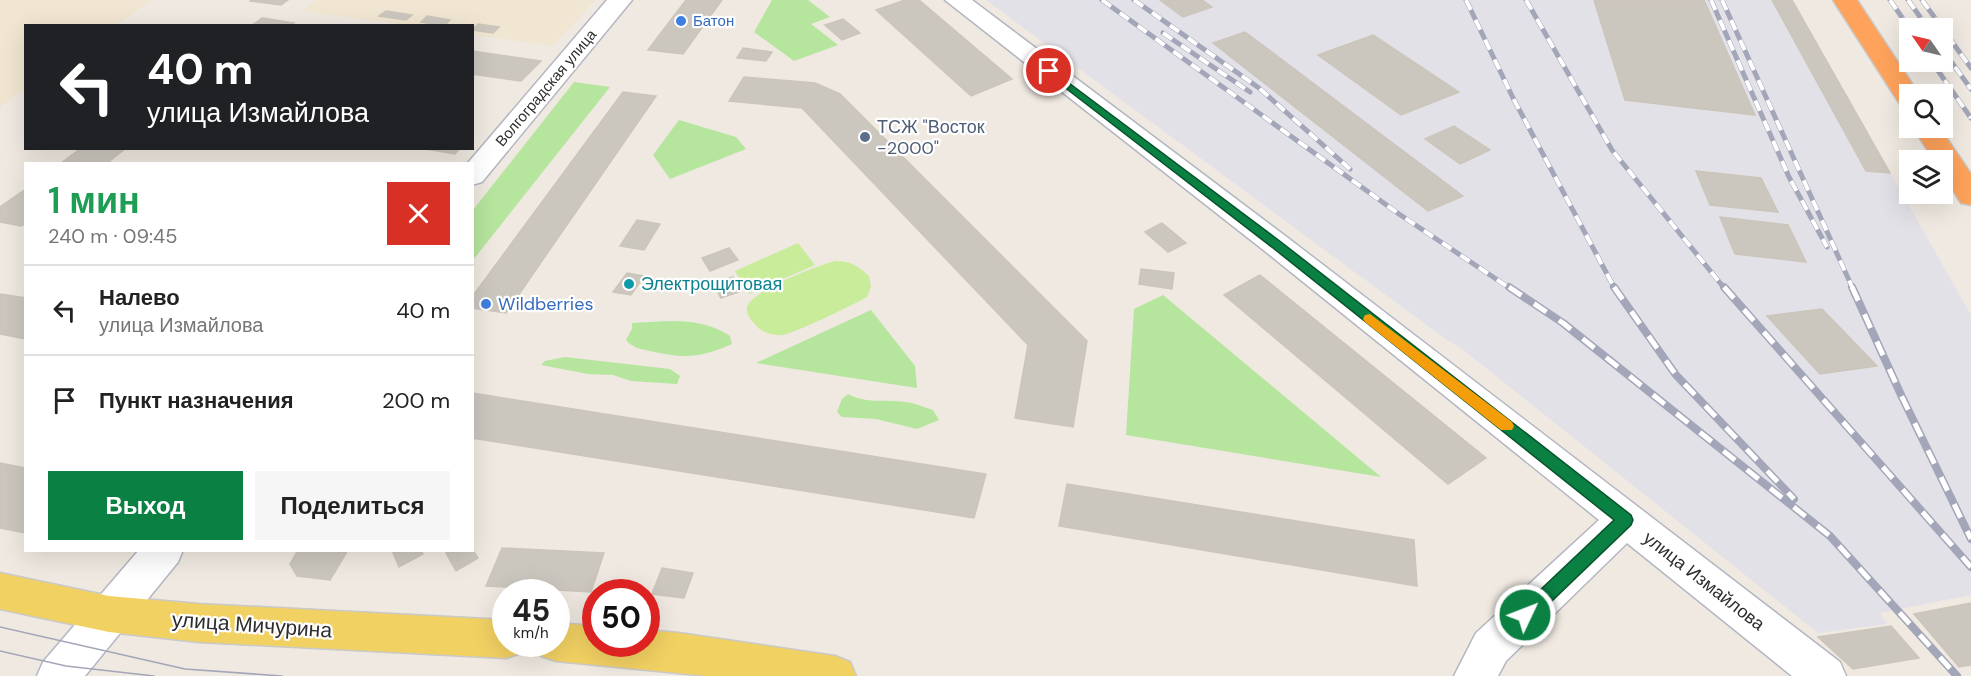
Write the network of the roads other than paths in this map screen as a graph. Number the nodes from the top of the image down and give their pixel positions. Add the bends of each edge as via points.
1 (620, 0) edge
2 (957, 0) edge
3 (1845, 0) edge
4 (1900, 84) edge
5 (1934, 138) edge
6 (474, 174) edge
7 (1971, 195) edge
8 (1625, 520) junction
9 (162, 552) edge
10 (0, 591) edge
11 (110, 614) junction
12 (492, 638) edge
13 (570, 643) edge
14 (58, 676) edge
15 (835, 676) edge
16 (1475, 676) edge
17 (1825, 676) edge

1 - 6 main road, Волгоградская улица
2 - 8 main road, улица Измайлова
3 - 4 highway
5 - 7 highway
8 - 16 main road via 1491,647
8 - 17 main road, улица Измайлова
9 - 11 main road
10 - 11 main road, улица Мичурина
11 - 12 main road, улица Мичурина via 199,623
11 - 14 main road
13 - 15 main road via 679,652

